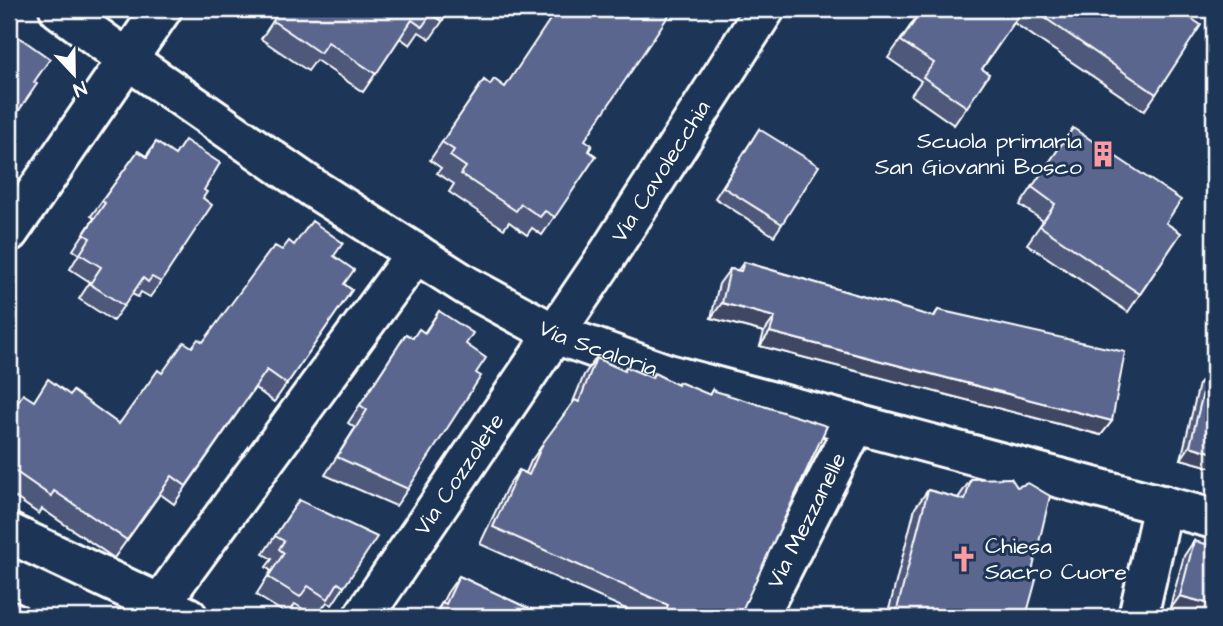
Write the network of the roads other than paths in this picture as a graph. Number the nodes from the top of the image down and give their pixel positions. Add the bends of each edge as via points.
1 (59, 9) edge
2 (162, 9) edge
3 (765, 9) edge
4 (127, 59) junction
5 (9, 232) edge
6 (416, 253) junction
7 (555, 334) junction
8 (856, 423) junction
9 (1163, 505) junction
10 (1214, 519) edge
11 (9, 533) edge
12 (174, 611) edge
13 (363, 617) edge
14 (758, 617) edge
15 (1138, 617) edge

1 - 4 street, Via Scaloria
2 - 4 street
3 - 7 street, Via Cavolecchia
4 - 5 street
4 - 6 street, Via Scaloria
6 - 7 street, Via Scaloria
6 - 12 street
7 - 8 street, Via Scaloria via 668,374
7 - 13 street, Via Cozzolete
8 - 9 street, Via Scaloria
8 - 14 street, Via Mezzanelle
9 - 10 street, Via Scaloria
9 - 15 street
11 - 12 street

